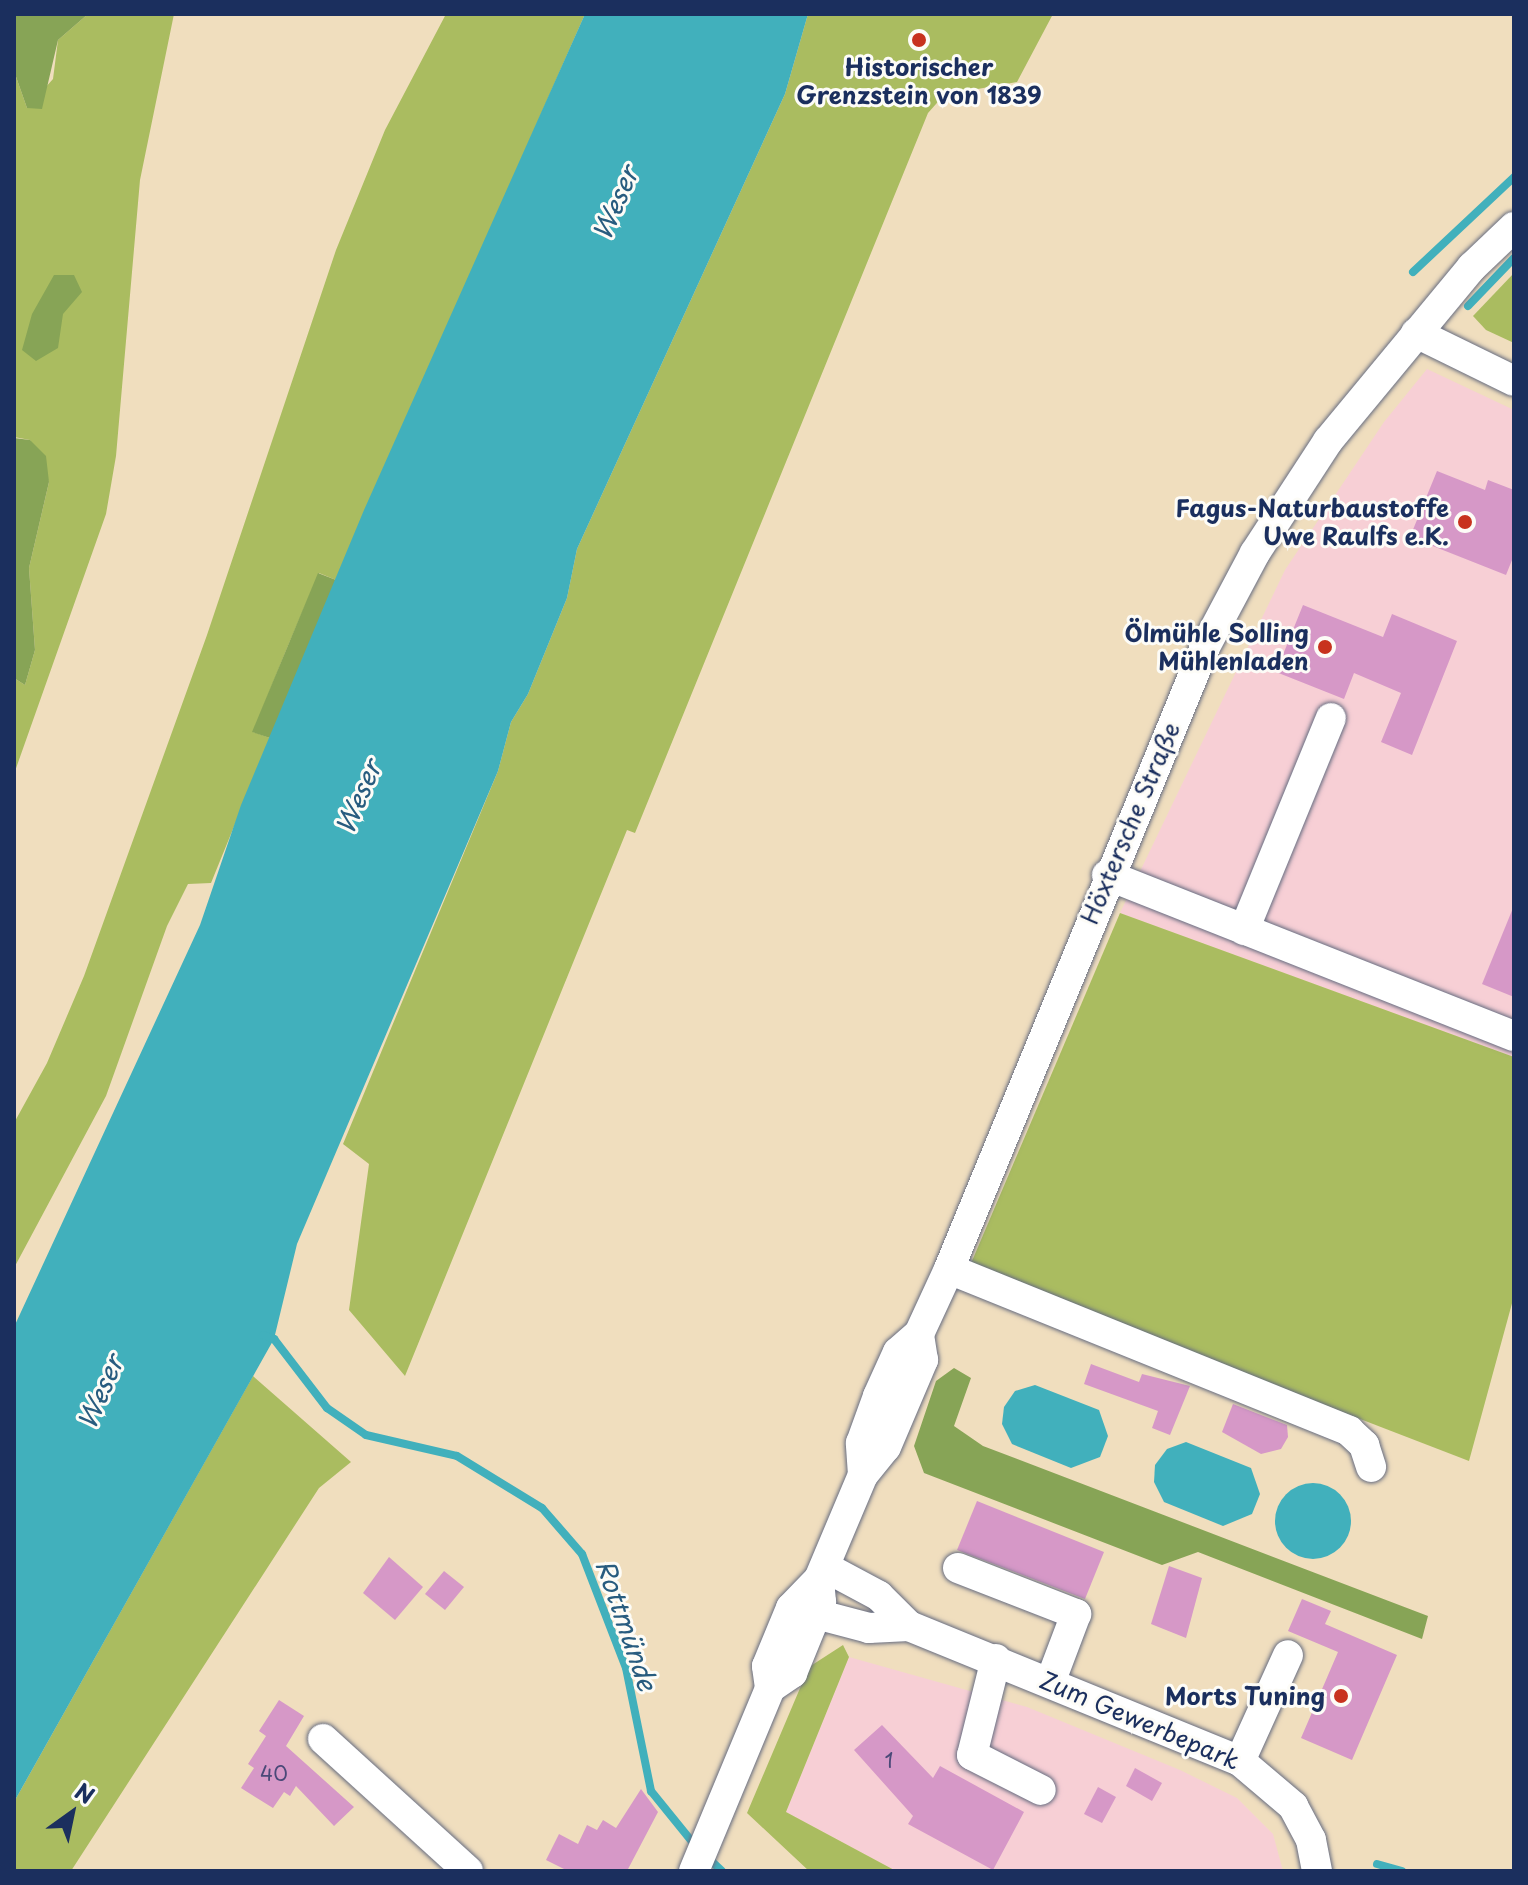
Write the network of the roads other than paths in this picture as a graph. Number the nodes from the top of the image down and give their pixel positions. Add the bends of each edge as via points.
1 (1514, 227) edge
2 (1410, 340) junction
3 (1514, 381) edge
4 (1331, 718) dead end
5 (1107, 875) junction
6 (1244, 930) junction
7 (1514, 1036) edge
8 (949, 1269) junction
9 (1371, 1467) dead end
10 (958, 1568) dead end
11 (822, 1573) junction
12 (816, 1614) junction
13 (909, 1626) junction
14 (1288, 1655) dead end
15 (996, 1659) junction
16 (1051, 1680) junction
17 (770, 1688) junction
18 (323, 1739) dead end
19 (1240, 1761) junction
20 (1041, 1790) dead end
21 (695, 1869) edge
22 (468, 1871) edge
23 (1317, 1871) edge

1 - 2 street, Höxtersche Straße
2 - 3 street
2 - 5 street, Höxtersche Straße via 1328,441 1255,553 1205,647
4 - 6 street
5 - 6 street
5 - 8 street, Höxtersche Straße
6 - 7 street
8 - 9 street via 1327,1421 1364,1445
8 - 11 street, Höxtersche Straße via 919,1334 898,1352 878,1396 861,1443 863,1475
10 - 16 street via 1076,1614
11 - 12 street
11 - 13 street, Zum Gewerbepark via 879,1596
11 - 17 street via 791,1608 767,1666
12 - 13 street, Zum Gewerbepark via 869,1628
12 - 17 street via 792,1673
13 - 15 street, Zum Gewerbepark
14 - 19 street
15 - 16 street, Zum Gewerbepark
15 - 20 street via 972,1755
16 - 19 street, Zum Gewerbepark
17 - 21 street
18 - 22 street
19 - 23 street, Zum Gewerbepark via 1293,1806 1311,1840

